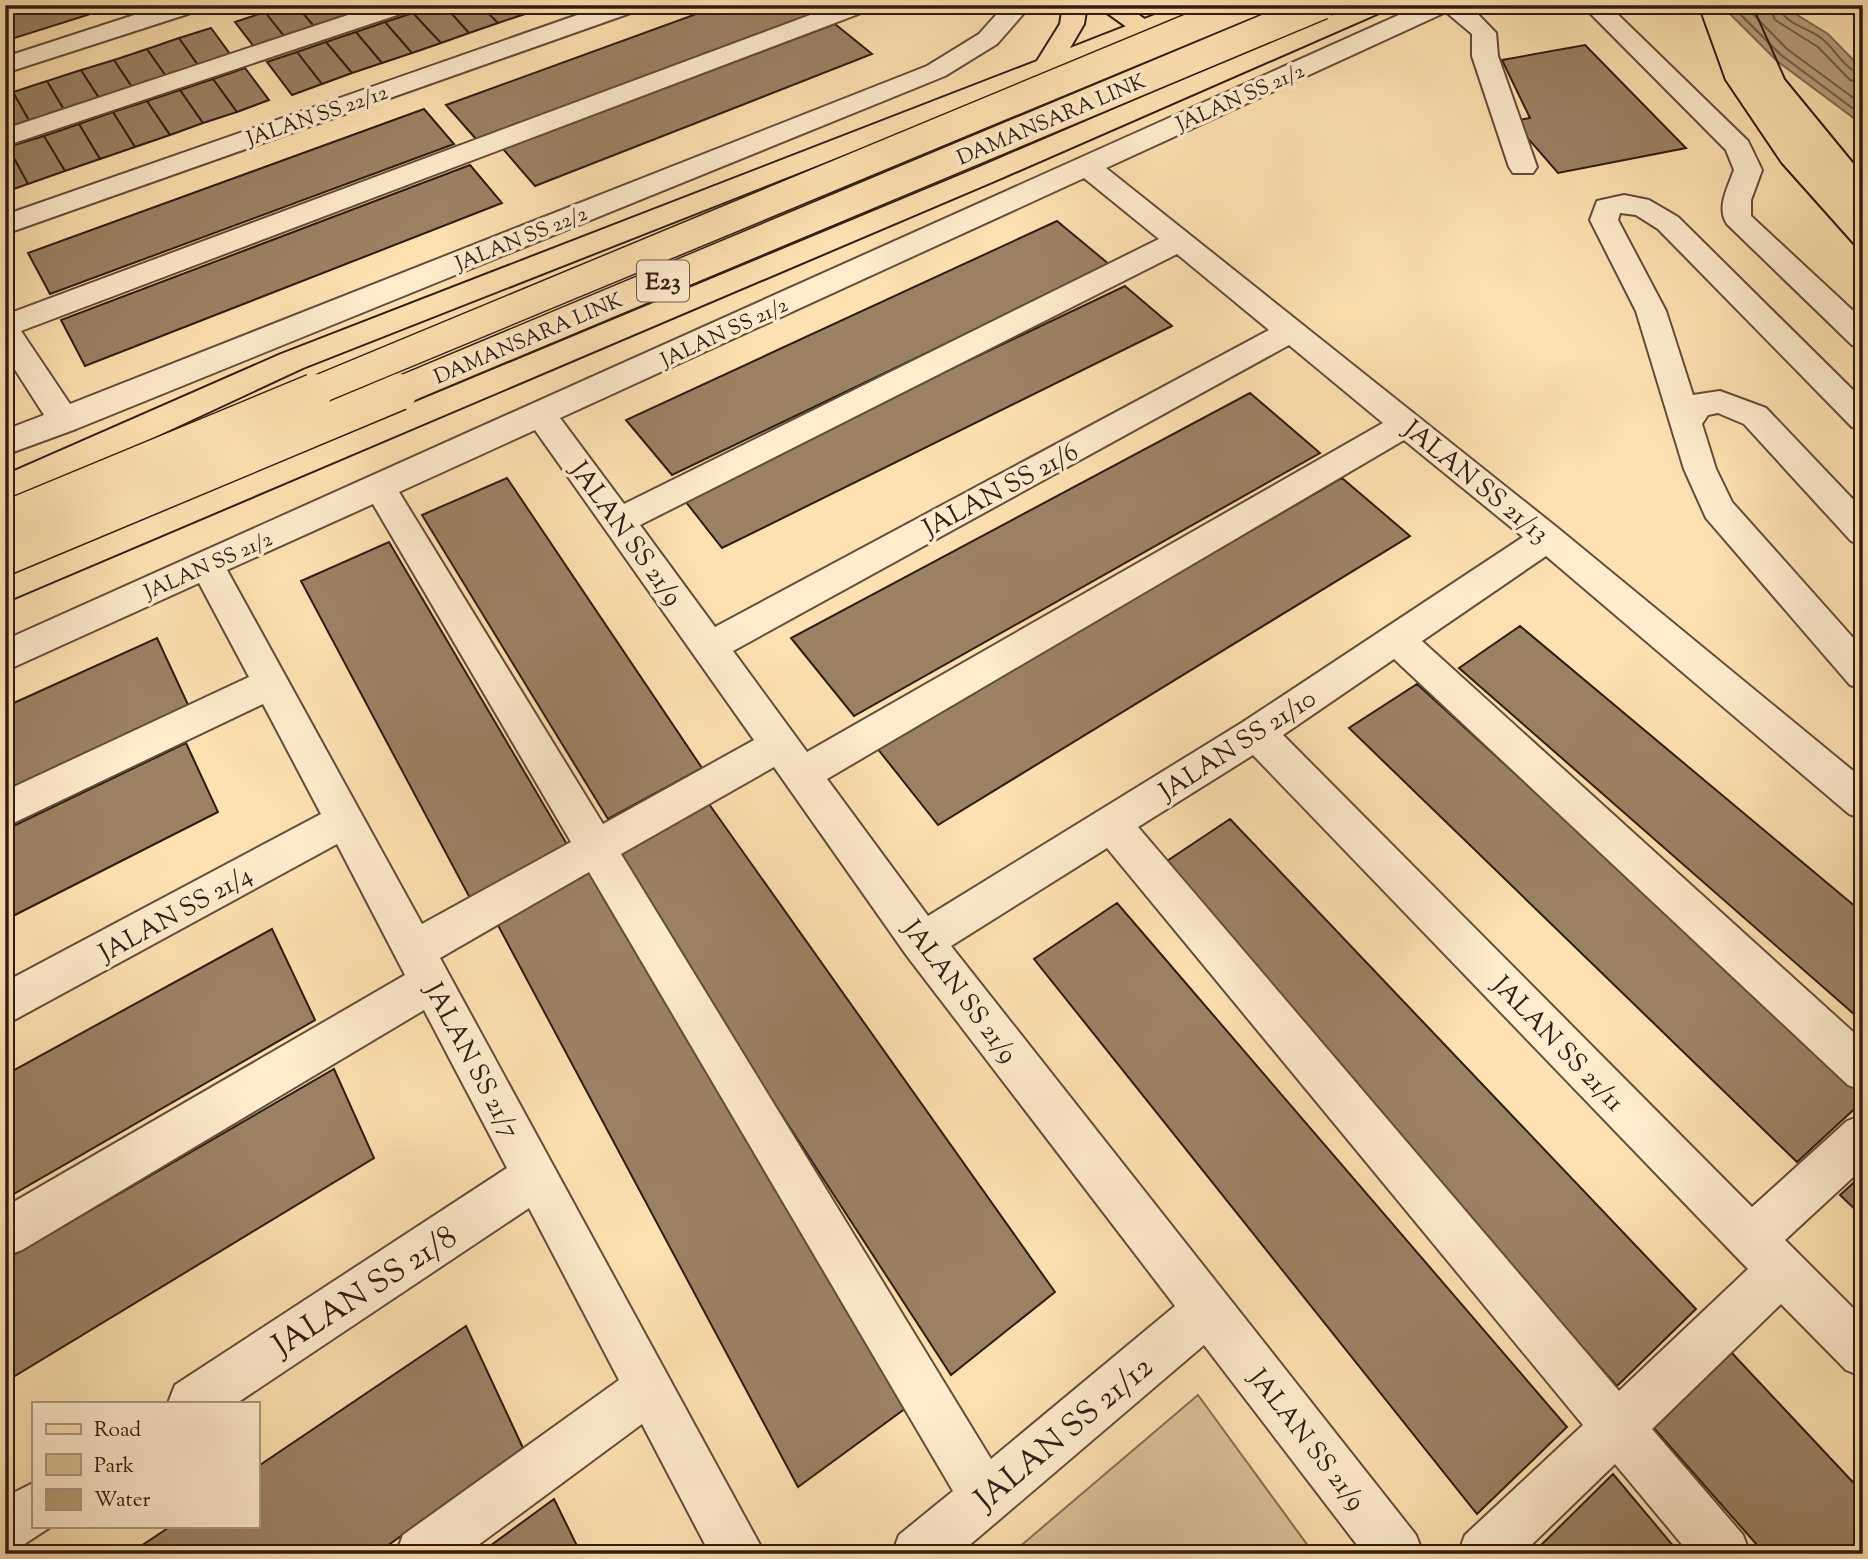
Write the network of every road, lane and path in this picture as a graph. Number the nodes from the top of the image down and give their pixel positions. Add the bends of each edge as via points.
1 (191, 5) edge
2 (403, 5) edge
3 (630, 5) edge
4 (1019, 5) edge
5 (1074, 5) edge
6 (1108, 5) edge
7 (1245, 5) edge
8 (1311, 5) edge
9 (1322, 5) edge
10 (1443, 5) edge
11 (1452, 5) edge
12 (1594, 5) edge
13 (869, 8) edge
14 (1184, 8) edge
15 (1368, 9) edge
16 (1143, 30) junction
17 (1248, 59) junction
18 (1048, 64) junction
19 (5, 65) edge
20 (1212, 76) junction
21 (916, 116) junction
22 (5, 138) edge
23 (1086, 166) junction
24 (1523, 167) dead end
25 (986, 174) junction
26 (5, 225) edge
27 (1179, 241) junction
28 (5, 328) edge
29 (1291, 331) junction
30 (1863, 338) edge
31 (292, 361) junction
32 (542, 416) junction
33 (1863, 419) edge
34 (65, 421) junction
35 (1686, 423) junction
36 (1406, 424) junction
37 (5, 443) edge
38 (5, 465) edge
39 (380, 488) junction
40 (5, 489) edge
41 (5, 520) edge
42 (619, 521) junction
43 (1863, 532) edge
44 (1547, 538) junction
45 (5, 557) edge
46 (207, 565) junction
47 (5, 588) edge
48 (1396, 639) junction
49 (709, 647) junction
50 (5, 656) edge
51 (1863, 674) edge
52 (271, 683) junction
53 (1256, 733) junction
54 (791, 759) junction
55 (1863, 802) edge
56 (5, 810) edge
57 (345, 820) junction
58 (1112, 825) junction
59 (596, 846) junction
60 (922, 942) junction
61 (424, 966) junction
62 (5, 1005) edge
63 (1863, 1070) edge
64 (1863, 1137) edge
65 (535, 1177) junction
66 (5, 1233) edge
67 (1766, 1255) junction
68 (1208, 1310) junction
69 (1863, 1353) edge
70 (649, 1388) junction
71 (195, 1402) edge
72 (1616, 1427) junction
73 (985, 1497) junction
74 (32, 1510) edge
75 (5, 1527) edge
76 (422, 1554) edge
77 (739, 1554) edge
78 (918, 1554) edge
79 (1397, 1554) edge
80 (1484, 1554) edge
81 (1724, 1554) edge

1 - 19 street
2 - 22 street
3 - 26 street, JALAN SS 22/12
4 - 34 street, JALAN SS 22/2 via 988,39 936,71
5 - 18 main road via 1072,24
6 - 16 main road
7 - 41 main road, DAMANSARA LINK / E23, bridge
8 - 15 main road via 1338,14
9 - 45 main road, DAMANSARA LINK / E23, bridge
10 - 23 street, JALAN SS 21/2
11 - 24 street via 1484,33 1485,56
12 - 30 street via 1738,147 1748,170 1737,200 1737,218
13 - 28 street
14 - 16 main road
14 - 17 main road
15 - 17 main road
16 - 18 main road
16 - 20 main road
17 - 20 main road
18 - 21 main road
20 - 25 main road
21 - 25 main road via 982,110 1011,121 1020,134 1019,144
21 - 31 main road
23 - 27 street, JALAN SS 21/13
23 - 32 street, JALAN SS 21/2
25 - 47 main road
27 - 29 street, JALAN SS 21/13
27 - 42 street
28 - 34 street
29 - 36 street, JALAN SS 21/13
29 - 49 street, JALAN SS 21/6
31 - 38 street
31 - 40 main road
32 - 39 street, JALAN SS 21/2
32 - 42 street, JALAN SS 21/9
33 - 35 street via 1668,223 1646,206 1623,201 1607,207 1604,220 1651,311
34 - 37 street, JALAN SS 22/2
35 - 43 street via 1698,405 1720,402 1755,416
35 - 51 street via 1718,509
36 - 44 street, JALAN SS 21/13
36 - 54 street
39 - 46 street, JALAN SS 21/2
39 - 59 street
42 - 49 street, JALAN SS 21/9
44 - 48 street, JALAN SS 21/10
44 - 55 street, JALAN SS 21/13
46 - 50 street, JALAN SS 21/2
46 - 52 street, JALAN SS 21/7
48 - 53 street, JALAN SS 21/10
48 - 63 street
49 - 54 street, JALAN SS 21/9
52 - 56 street
52 - 57 street, JALAN SS 21/7
53 - 58 street, JALAN SS 21/10
53 - 67 street, JALAN SS 21/11
54 - 59 street
54 - 60 street, JALAN SS 21/9
57 - 61 street, JALAN SS 21/7
57 - 62 street, JALAN SS 21/4
58 - 60 street, JALAN SS 21/10
58 - 72 street
59 - 61 street
59 - 73 street
60 - 68 street, JALAN SS 21/9
61 - 65 street, JALAN SS 21/7
61 - 66 street
64 - 67 street
65 - 70 street, JALAN SS 21/7
65 - 71 street, JALAN SS 21/8
67 - 69 street, JALAN SS 21/11
67 - 72 street
68 - 73 street, JALAN SS 21/12
68 - 79 street, JALAN SS 21/9
70 - 76 street
70 - 77 street, JALAN SS 21/7
72 - 80 street
72 - 81 street
73 - 78 street, JALAN SS 21/12
74 - 75 street

